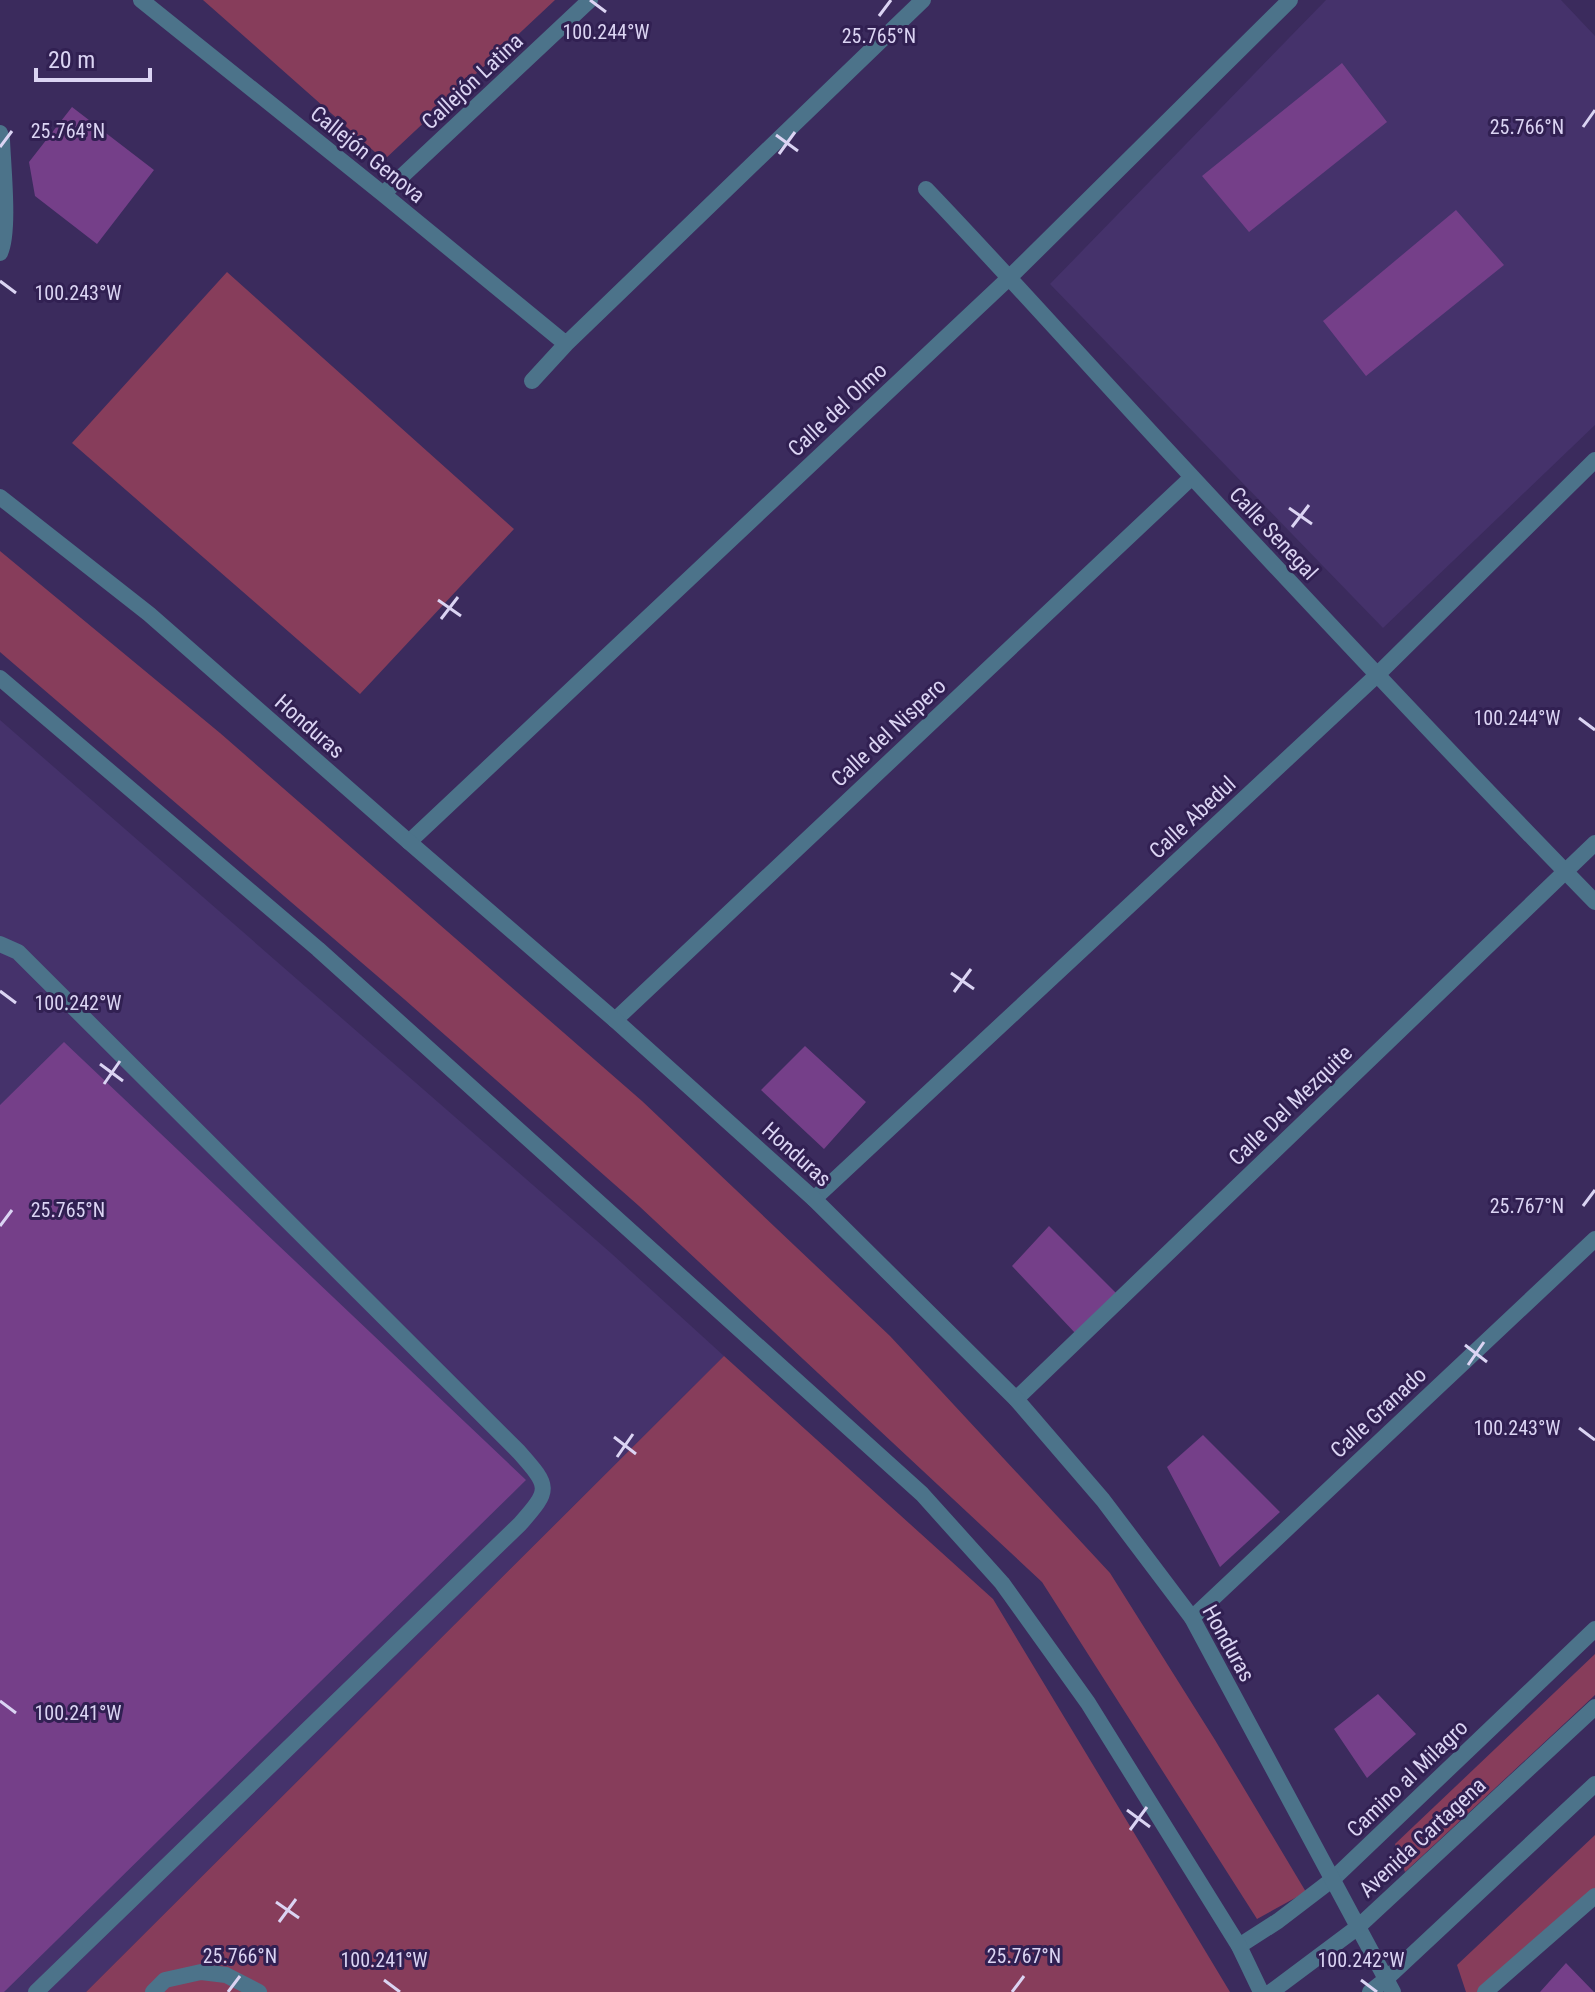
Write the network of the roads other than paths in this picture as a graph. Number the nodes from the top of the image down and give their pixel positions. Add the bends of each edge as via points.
1 (141, 0) edge
2 (590, 0) edge
3 (923, 0) edge
4 (1290, 0) edge
5 (0, 133) edge
6 (926, 189) dead end
7 (383, 194) junction
8 (0, 253) edge
9 (1010, 277) junction
10 (566, 344) junction
11 (532, 381) dead end
12 (1595, 460) edge
13 (1192, 477) junction
14 (0, 497) edge
15 (1377, 675) junction
16 (0, 678) edge
17 (409, 842) junction
18 (1595, 843) edge
19 (1565, 872) junction
20 (1595, 902) edge
21 (0, 944) edge
22 (615, 1020) junction
23 (814, 1199) junction
24 (1595, 1239) edge
25 (1016, 1399) junction
26 (1192, 1618) junction
27 (1595, 1629) edge
28 (1595, 1707) edge
29 (1595, 1784) edge
30 (1333, 1879) junction
31 (1595, 1896) edge
32 (1358, 1927) junction
33 (1239, 1946) junction
34 (1389, 1986) edge
35 (36, 1992) edge
36 (153, 1992) edge
37 (259, 1992) edge
38 (1261, 1992) edge
39 (1271, 1992) edge
40 (1370, 1992) edge
41 (1485, 1992) edge

1 - 7 street, Callejón Genova
2 - 7 street, Callejón Latina
3 - 10 street
4 - 9 street, Calle del Olmo
5 - 8 street via 5,243
6 - 9 street, Calle Senegal
7 - 10 street, Callejón Genova
9 - 13 street, Calle Senegal
9 - 17 street, Calle del Olmo
10 - 11 street
12 - 15 street, Calle Abedul
13 - 15 street, Calle Senegal
13 - 22 street, Calle del Nispero
14 - 17 street, Honduras via 149,614
15 - 19 street, Calle Senegal
15 - 23 street, Calle Abedul
16 - 33 street via 318,949 922,1494 1002,1583 1088,1703
17 - 22 street, Honduras
18 - 19 street, Calle Del Mezquite
19 - 20 street, Calle Senegal
19 - 25 street, Calle Del Mezquite
21 - 35 street via 18,952 519,1452 544,1489 520,1524
22 - 23 street, Honduras
23 - 25 street, Honduras
24 - 26 street, Calle Granado
25 - 26 street, Honduras via 1103,1500
26 - 30 street, Honduras
27 - 30 street, Camino al Milagro
28 - 32 street, Avenida Cartagena
29 - 34 street
30 - 32 street, Honduras
30 - 33 street, Camino al Milagro
31 - 41 street
32 - 34 street, Honduras
32 - 39 street, Avenida Cartagena
33 - 38 street
34 - 40 street
36 - 37 street via 165,1980 201,1972 226,1975

